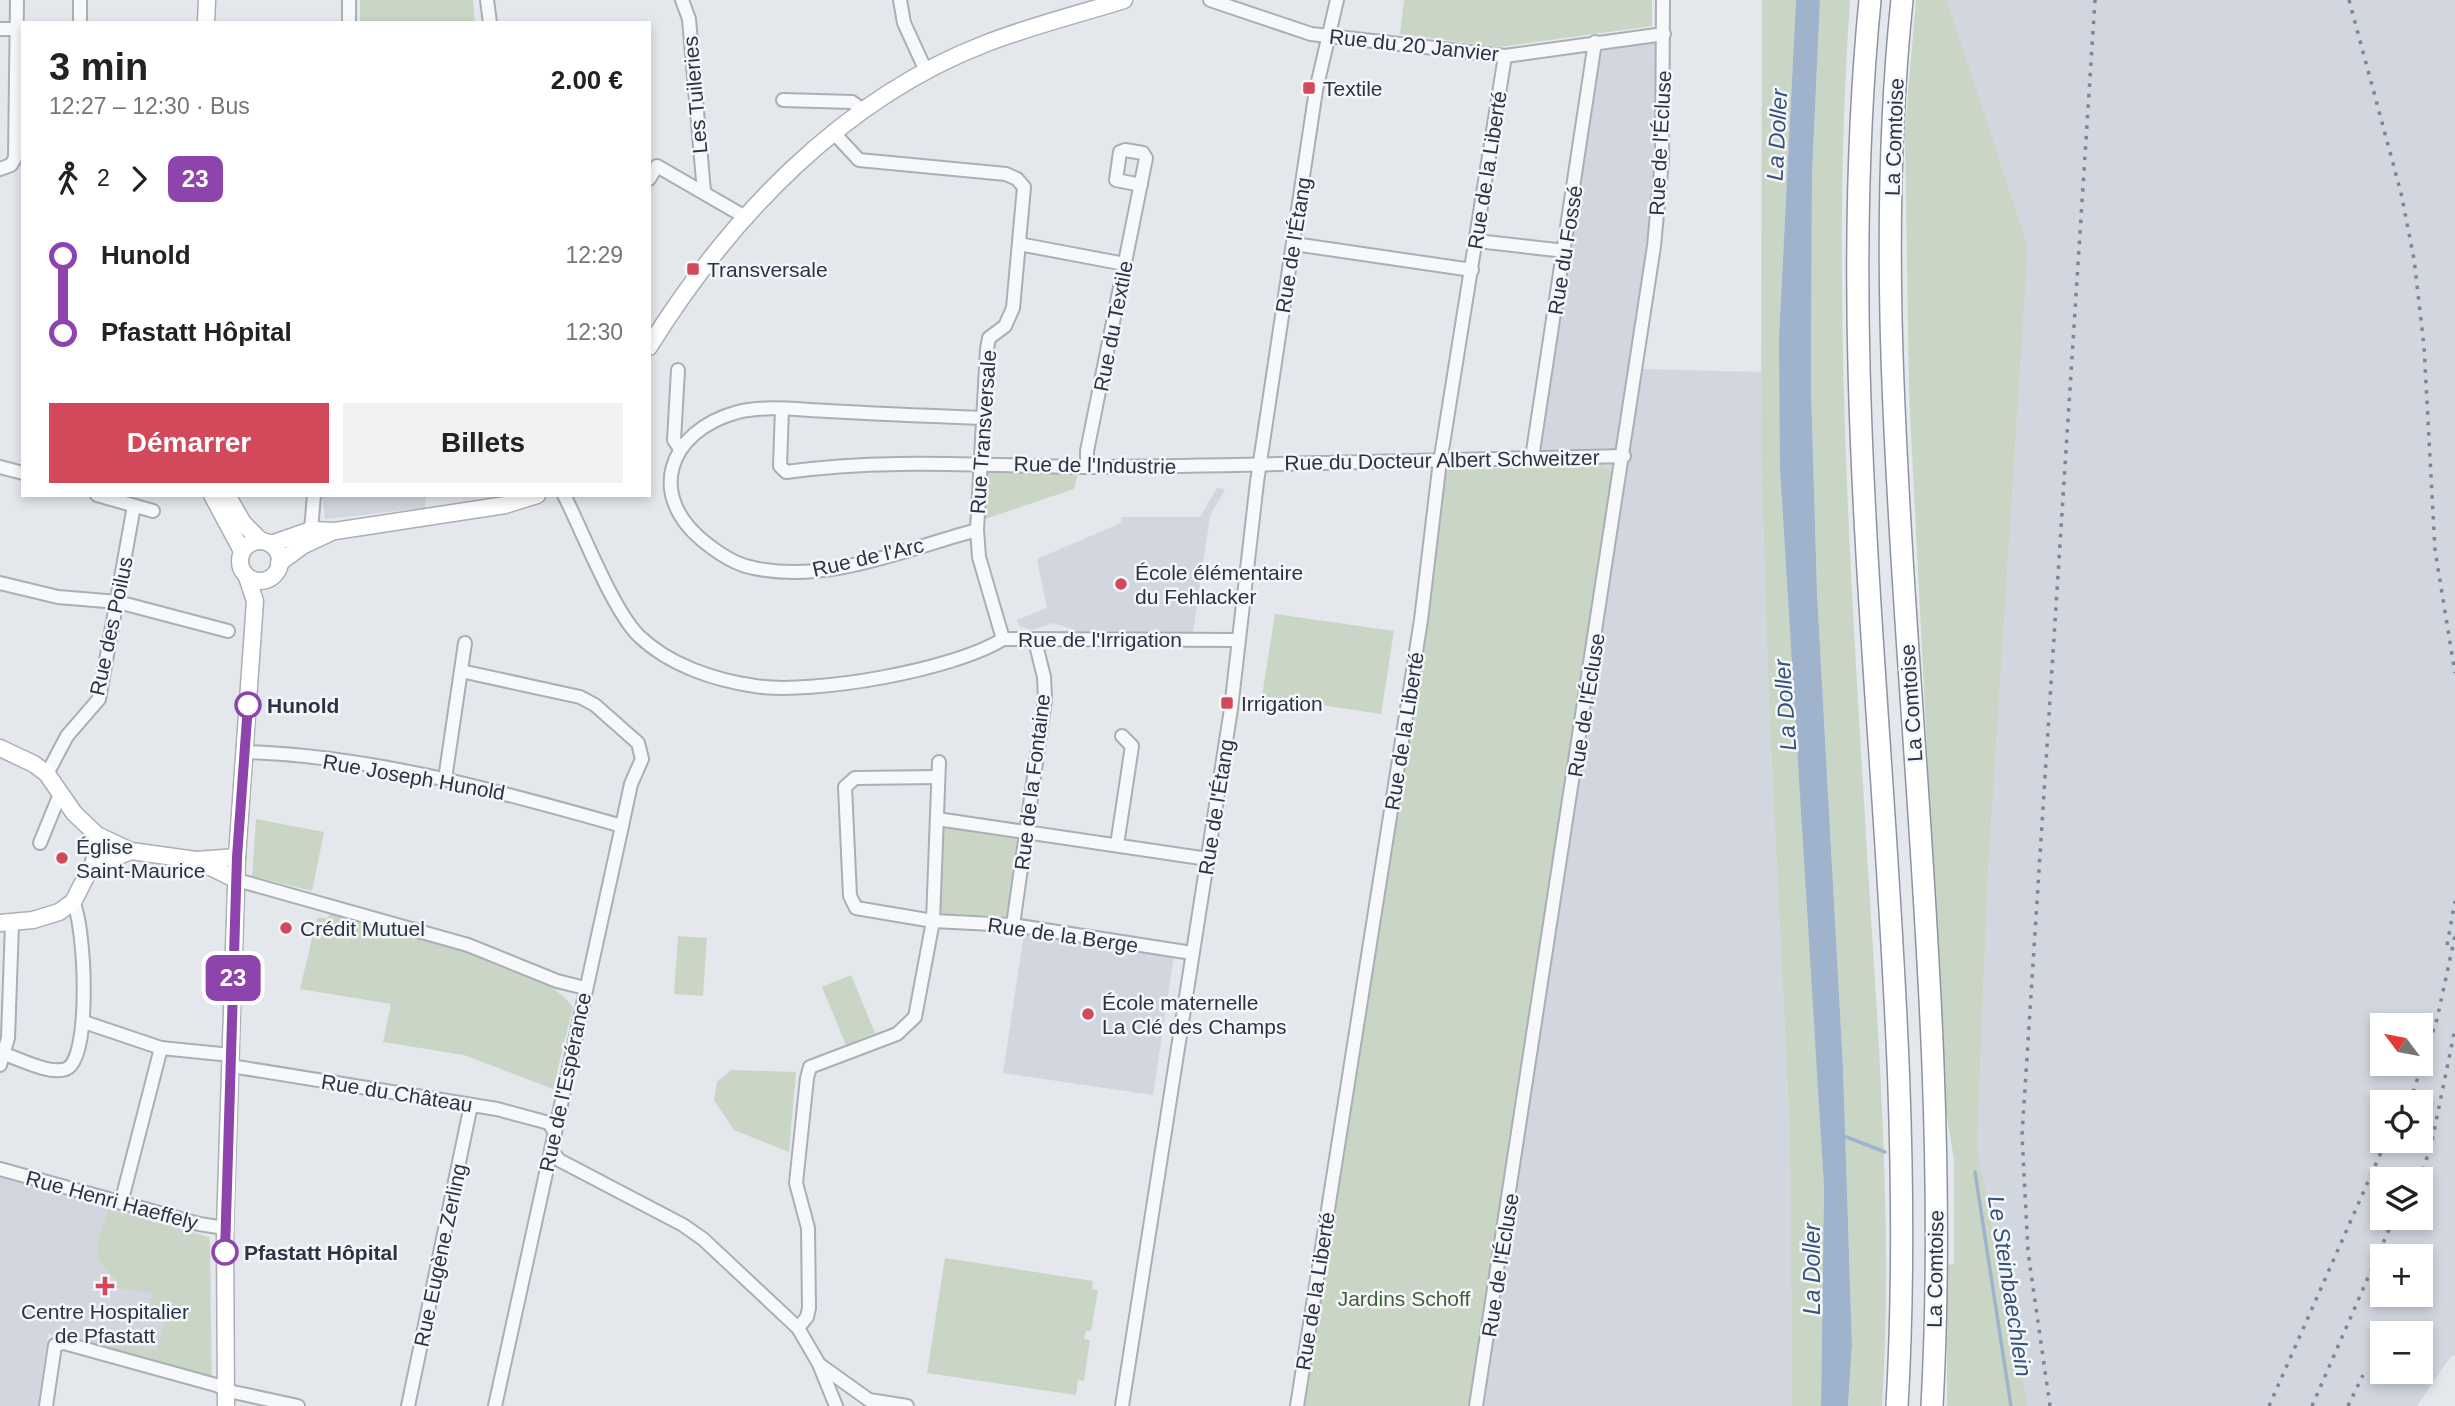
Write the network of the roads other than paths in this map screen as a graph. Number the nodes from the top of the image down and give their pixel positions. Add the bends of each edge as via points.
1 (18, 0) edge
2 (80, 0) edge
3 (207, 0) edge
4 (349, 0) edge
5 (487, 0) edge
6 (681, 0) edge
7 (900, 0) edge
8 (1124, 0) edge
9 (1210, 0) edge
10 (1337, 0) edge
11 (1663, 0) edge
12 (1870, 0) edge
13 (1902, 0) edge
14 (80, 21) edge
15 (206, 21) edge
16 (349, 21) edge
17 (490, 21) edge
18 (0, 29) edge
19 (20, 29) edge
20 (1664, 34) junction
21 (1330, 35) junction
22 (1595, 42) junction
23 (1505, 56) junction
24 (926, 71) junction
25 (783, 100) dead end
26 (863, 110) junction
27 (833, 132) junction
28 (653, 163) edge
29 (0, 169) edge
30 (1141, 185) dead end
31 (704, 192) junction
32 (747, 218) junction
33 (1476, 241) junction
34 (1019, 244) junction
35 (1294, 244) junction
36 (1564, 251) junction
37 (1125, 264) junction
38 (1472, 270) junction
39 (651, 344) edge
40 (678, 370) dead end
41 (782, 409) junction
42 (982, 418) junction
43 (680, 449) junction
44 (1624, 456) junction
45 (1532, 458) junction
46 (1441, 461) junction
47 (980, 464) junction
48 (1260, 465) junction
49 (0, 467) edge
50 (1087, 467) junction
51 (21, 472) edge
52 (104, 497) edge
53 (213, 497) edge
54 (228, 497) edge
55 (314, 497) edge
56 (531, 497) edge
57 (565, 497) edge
58 (134, 506) junction
59 (153, 511) dead end
60 (311, 530) junction
61 (977, 530) junction
62 (335, 531) junction
63 (266, 543) junction
64 (242, 551) junction
65 (279, 563) junction
66 (247, 576) junction
67 (269, 579) junction
68 (0, 583) edge
69 (255, 601) junction
70 (118, 602) junction
71 (228, 631) dead end
72 (1003, 639) junction
73 (1237, 640) junction
74 (1035, 641) junction
75 (465, 643) dead end
76 (461, 671) junction
77 (1122, 736) dead end
78 (0, 748) edge
79 (245, 752) junction
80 (939, 762) dead end
81 (47, 774) junction
82 (938, 777) junction
83 (445, 779) junction
84 (60, 794) junction
85 (937, 819) junction
86 (622, 826) junction
87 (1026, 830) junction
88 (97, 835) junction
89 (40, 843) dead end
90 (1117, 845) junction
91 (131, 850) junction
92 (237, 857) junction
93 (1208, 859) junction
94 (196, 860) junction
95 (91, 867) junction
96 (237, 880) junction
97 (73, 902) junction
98 (933, 921) junction
99 (6, 923) edge
100 (1013, 925) junction
101 (1192, 953) junction
102 (585, 988) junction
103 (83, 1022) junction
104 (160, 1048) junction
105 (2, 1059) edge
106 (231, 1061) junction
107 (471, 1105) junction
108 (555, 1133) junction
109 (551, 1150) junction
110 (0, 1169) edge
111 (121, 1203) junction
112 (225, 1228) junction
113 (798, 1328) junction
114 (819, 1364) junction
115 (225, 1388) junction
116 (863, 1403) edge
117 (46, 1406) edge
118 (226, 1406) edge
119 (298, 1406) edge
120 (408, 1406) edge
121 (495, 1406) edge
122 (835, 1406) edge
123 (907, 1406) edge
124 (1122, 1406) edge
125 (1297, 1406) edge
126 (1476, 1406) edge
127 (1897, 1406) edge
128 (1932, 1406) edge

1 - 19 street
2 - 14 street
3 - 15 main road
4 - 16 street
5 - 17 street
6 - 31 street, Les Tuileries via 689,19
7 - 24 street via 904,23
8 - 24 main road via 988,43
9 - 21 street, Rue du 20 Janvier via 1266,21
10 - 21 street, Rue de l'Étang
11 - 20 street, Rue de l'Écluse
12 - 127 highway, La Comtoise via 1861,174 1860,359 1896,1056 1901,1203
13 - 128 highway, La Comtoise via 1892,164 1892,356 1931,1046 1936,1204
18 - 19 street
19 - 29 street via 15,158
20 - 22 street, Rue du 20 Janvier
20 - 44 street, Rue de l'Écluse via 1662,160 1654,246
21 - 23 street, Rue du 20 Janvier
21 - 35 street, Rue de l'Étang
22 - 23 street, Rue du 20 Janvier
22 - 36 street, Rue du Fossé
23 - 33 street, Rue de la Liberté
24 - 26 main road
25 - 26 street via 852,102
26 - 27 main road
27 - 32 main road
27 - 34 street, Rue Transversale via 859,160 1017,178 1024,187
28 - 31 street, Les Tuileries
30 - 37 street, Rue du Textile
31 - 32 street, Les Tuileries
32 - 39 main road via 691,285
33 - 36 street
33 - 38 street, Rue de la Liberté
34 - 37 street
34 - 42 street, Rue Transversale via 1013,308 1004,326 989,338
35 - 38 street
35 - 48 street, Rue de l'Étang
36 - 45 street, Rue du Fossé
37 - 50 street, Rue du Textile
38 - 46 street, Rue de la Liberté
40 - 43 street, Rue de l'Arc via 674,440
41 - 42 street
41 - 43 street via 727,416 696,433
41 - 47 street, Rue de l'Industrie via 779,466 786,472 837,465
42 - 47 street, Rue Transversale
43 - 61 street, Rue de l'Arc via 670,478 677,512 696,536 723,556 752,568 821,572
44 - 45 street, Rue du Docteur Albert Schweitzer
44 - 126 street, Rue de l'Écluse
45 - 46 street, Rue du Docteur Albert Schweitzer
46 - 48 street, Rue du Docteur Albert Schweitzer
46 - 125 street, Rue de la Liberté via 1421,620
47 - 50 street, Rue de l'Industrie
47 - 61 street, Rue Transversale
48 - 50 street, Rue de l'Industrie
48 - 73 street, Rue de l'Étang
49 - 51 street
52 - 58 street
53 - 64 main road
54 - 63 main road via 243,523
55 - 60 street
56 - 62 main road
57 - 72 street, Rue de l'Irrigation via 636,633 685,667 756,687 838,685 908,672
58 - 59 street
58 - 70 street, Rue des Poilus
60 - 62 main road
60 - 63 main road
61 - 72 street, Rue Transversale via 979,557
62 - 65 main road
63 - 64 main road via 250,543
63 - 65 main road via 278,552
64 - 66 main road via 240,565
65 - 67 main road
66 - 67 main road via 257,581
66 - 69 main road
67 - 69 main road
68 - 70 street via 58,597
69 - 79 main road
70 - 71 street
70 - 81 street, Rue des Poilus via 99,699 67,736
72 - 74 street, Rue de l'Irrigation
73 - 74 street, Rue de l'Irrigation via 1042,637
73 - 93 street, Rue de l'Étang
74 - 87 street, Rue de la Fontaine via 1045,699
75 - 76 street
76 - 83 street
76 - 86 street, Rue de l'Espérance via 580,697 638,743 642,759
77 - 90 street via 1132,746
78 - 81 main road
79 - 83 street, Rue Joseph Hunold
79 - 92 main road
80 - 82 street
81 - 84 main road
82 - 85 street
82 - 98 street, Rue de la Berge via 855,778 843,793 852,903 860,911
83 - 86 street, Rue Joseph Hunold
84 - 88 main road
84 - 89 street
85 - 87 street
85 - 98 street
86 - 102 street, Rue de l'Espérance
87 - 90 street
87 - 100 street, Rue de la Fontaine
88 - 91 main road
88 - 95 street
90 - 93 street
91 - 94 main road
91 - 95 main road
92 - 94 main road
92 - 96 main road
93 - 101 street, Rue de l'Étang
94 - 96 main road
95 - 97 main road
96 - 102 street via 484,950 556,981
96 - 106 main road
97 - 99 main road via 60,912
97 - 103 street
98 - 100 street, Rue de la Berge
98 - 113 street via 915,1017 908,1027 810,1067 796,1183 808,1228 809,1308
99 - 105 street via 8,1038
100 - 101 street, Rue de la Berge
101 - 124 street, Rue de l'Étang
102 - 108 street, Rue de l'Espérance
103 - 104 street, Rue du Château
103 - 105 street via 77,1058 70,1068 59,1071
104 - 106 street, Rue du Château
104 - 111 street
106 - 107 street, Rue du Château
106 - 112 main road
107 - 108 street, Rue du Château via 549,1123
107 - 120 street, Rue Eugène Zerling
108 - 109 street, Rue de l'Espérance
109 - 113 street via 559,1160 683,1225
109 - 121 street, Rue de l'Espérance
110 - 111 street, Rue Henri Haeffely
111 - 112 street, Rue Henri Haeffely
112 - 115 main road
113 - 114 street
114 - 116 street
114 - 122 street
115 - 117 street via 64,1343 55,1345
115 - 118 main road
115 - 119 street
116 - 123 street

